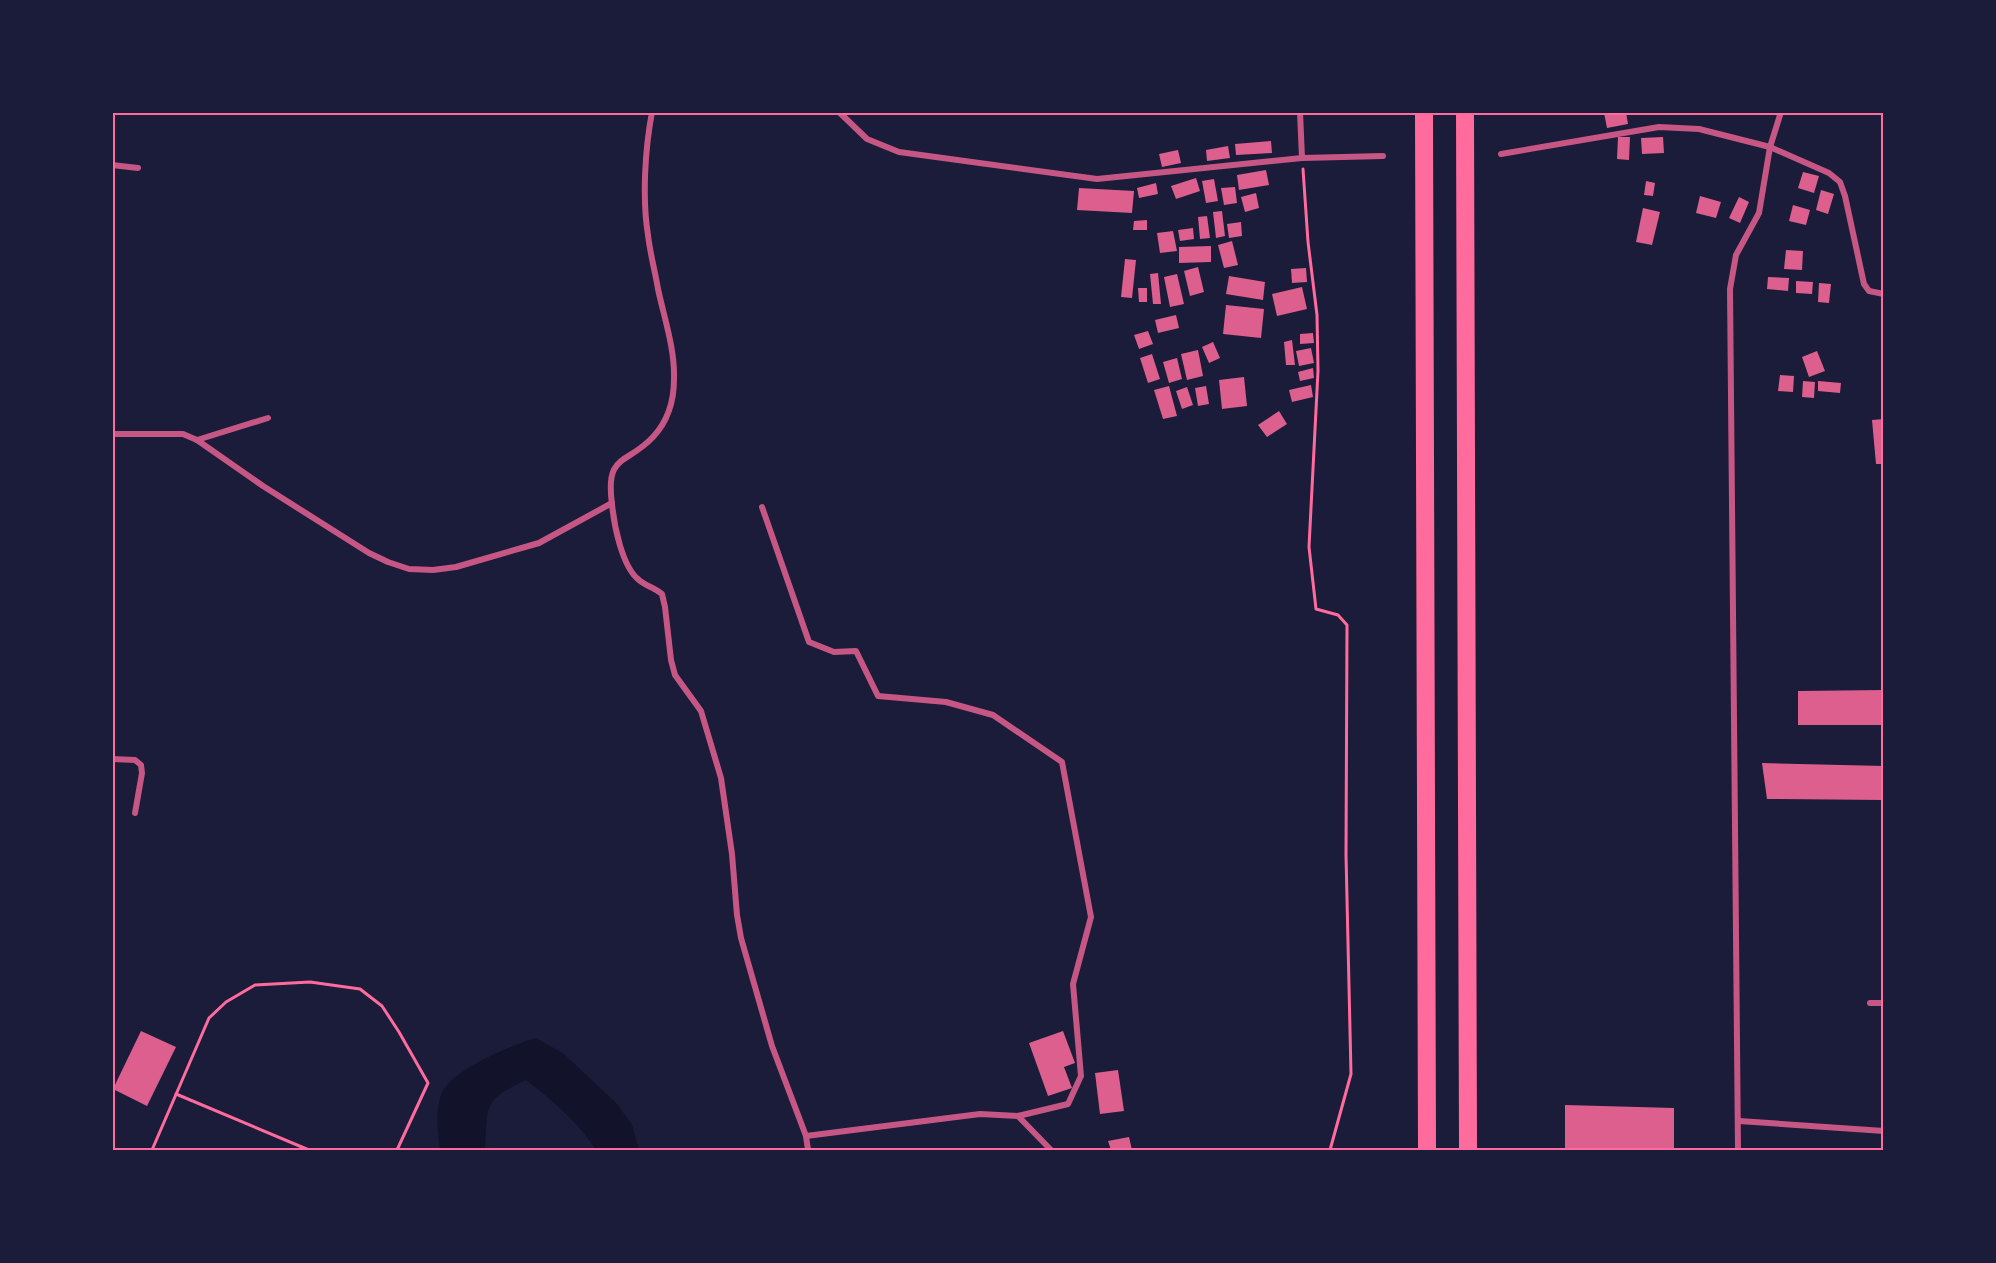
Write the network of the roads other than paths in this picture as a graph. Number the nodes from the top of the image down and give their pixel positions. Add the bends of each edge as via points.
1 (652, 112) edge
2 (839, 112) edge
3 (1300, 112) edge
4 (1424, 112) edge
5 (1465, 112) edge
6 (1781, 112) edge
7 (1770, 147) junction
8 (1501, 154) dead end
9 (1383, 156) dead end
10 (1302, 158) junction
11 (112, 165) edge
12 (138, 168) dead end
13 (1884, 294) edge
14 (268, 418) dead end
15 (112, 434) edge
16 (197, 440) junction
17 (612, 503) junction
18 (762, 507) dead end
19 (112, 759) edge
20 (135, 813) dead end
21 (1870, 1003) dead end
22 (1884, 1003) edge
23 (1018, 1116) junction
24 (1738, 1121) junction
25 (1884, 1131) edge
26 (807, 1136) junction
27 (808, 1150) edge
28 (1051, 1150) edge
29 (1427, 1150) edge
30 (1468, 1150) edge
31 (1738, 1150) edge

1 - 17 street via 645,174 647,233 675,377 667,418 653,437 615,467
2 - 10 street via 867,139 899,152 1097,179
3 - 10 street
4 - 29 highway
5 - 30 highway
6 - 7 street
7 - 8 street via 1699,129 1659,127
7 - 13 street via 1829,173 1840,182 1864,284 1869,291
7 - 24 street via 1759,213 1736,255 1730,289
9 - 10 street
11 - 12 street
14 - 16 street
15 - 16 street via 183,435
16 - 17 street via 369,553 409,569 456,567 539,543
17 - 26 street via 630,571 662,594 675,675 701,711 708,733 721,778 741,938 772,1046
18 - 23 street via 809,642 834,652 856,651 878,696 946,702 993,715 1062,762 1091,917 1073,984 1081,1076 1068,1104
19 - 20 street via 135,760 141,765
21 - 22 street
23 - 26 street via 980,1114
23 - 28 street
24 - 25 street
24 - 31 street
26 - 27 street

